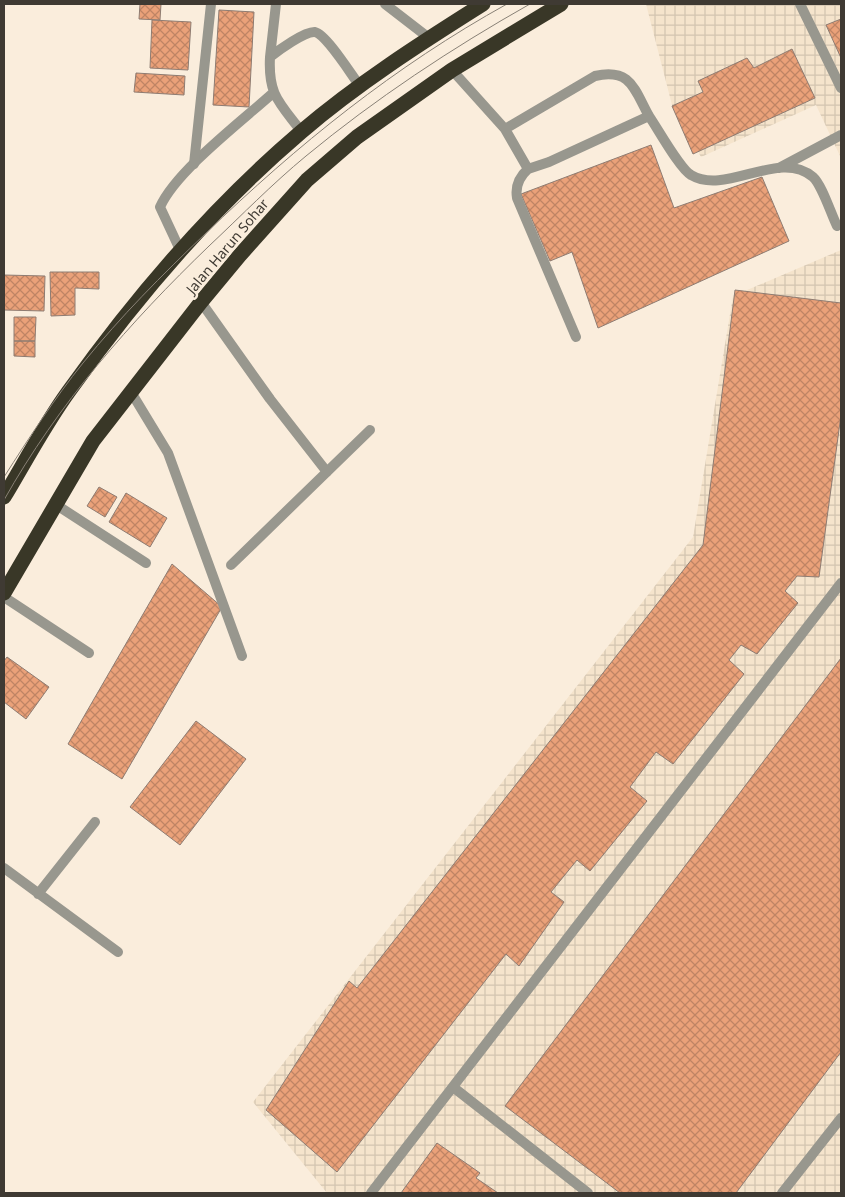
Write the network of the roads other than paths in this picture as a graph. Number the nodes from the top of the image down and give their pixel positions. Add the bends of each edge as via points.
1 (210, 4) edge
2 (276, 4) edge
3 (385, 4) edge
4 (483, 4) edge
5 (561, 4) edge
6 (800, 4) edge
7 (430, 38) junction
8 (270, 57) junction
9 (452, 70) junction
10 (360, 86) junction
11 (841, 88) edge
12 (273, 93) junction
13 (649, 116) junction
14 (505, 129) junction
15 (301, 131) junction
16 (841, 135) edge
17 (194, 164) junction
18 (528, 169) junction
19 (776, 169) junction
20 (837, 226) dead end
21 (181, 252) junction
22 (201, 302) junction
23 (576, 337) dead end
24 (131, 392) junction
25 (370, 430) dead end
26 (327, 472) junction
27 (4, 497) edge
28 (55, 504) junction
29 (146, 563) dead end
30 (231, 565) dead end
31 (841, 583) edge
32 (4, 595) edge
33 (89, 653) dead end
34 (242, 656) dead end
35 (95, 822) dead end
36 (4, 868) edge
37 (38, 894) junction
38 (118, 952) dead end
39 (453, 1087) junction
40 (841, 1118) edge
41 (371, 1193) edge
42 (588, 1193) edge
43 (782, 1193) edge

1 - 17 street
2 - 8 street
3 - 7 street
4 - 7 highway, Jalan Harun Sohar
5 - 9 highway, Jalan Harun Sohar
6 - 11 street
7 - 10 highway, Jalan Harun Sohar
8 - 10 street via 305,34 315,32 320,34
8 - 12 street via 269,76
9 - 14 street
9 - 22 highway, Jalan Harun Sohar via 357,137 307,180
10 - 15 highway, Jalan Harun Sohar
12 - 15 street
12 - 17 street
13 - 14 street via 629,80 616,73 607,73 595,76
13 - 18 street
13 - 19 street via 686,172 697,178 717,181
14 - 18 street
15 - 21 highway, Jalan Harun Sohar via 235,192
16 - 19 street
17 - 21 street via 165,196 160,207
18 - 23 street via 517,184 517,198
19 - 20 street via 805,172 815,179
21 - 27 highway, Jalan Harun Sohar via 120,323 68,392
22 - 24 highway, Jalan Harun Sohar
22 - 26 street via 270,400
24 - 28 highway, Jalan Harun Sohar via 93,441
24 - 34 street via 168,453
25 - 26 street
26 - 30 street
28 - 29 street
28 - 32 highway, Jalan Harun Sohar
31 - 39 street
32 - 33 street
35 - 37 street
36 - 37 street
37 - 38 street
39 - 41 street
39 - 42 street
40 - 43 street

